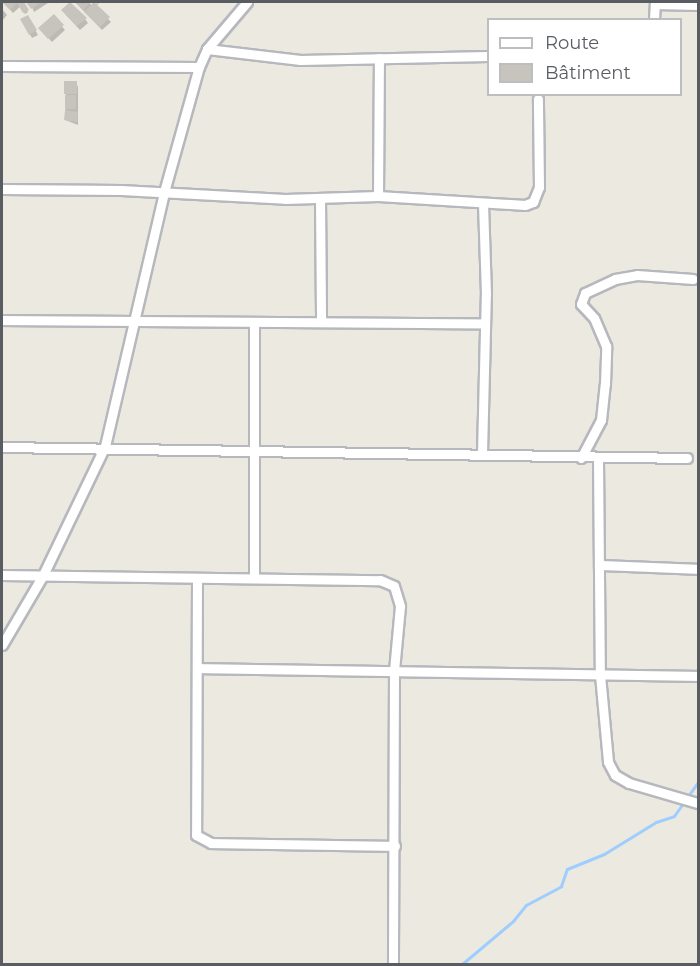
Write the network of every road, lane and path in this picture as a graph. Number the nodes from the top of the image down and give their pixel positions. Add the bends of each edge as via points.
1 (247, 2) edge
2 (655, 3) edge
3 (699, 5) edge
4 (654, 18) edge
5 (207, 49) junction
6 (487, 56) edge
7 (379, 58) junction
8 (2, 66) edge
9 (199, 67) junction
10 (538, 99) dead end
11 (2, 189) edge
12 (164, 192) junction
13 (378, 196) junction
14 (320, 199) junction
15 (483, 204) junction
16 (693, 279) dead end
17 (2, 320) edge
18 (134, 321) junction
19 (254, 322) junction
20 (321, 322) junction
21 (485, 323) junction
22 (105, 446) junction
23 (2, 447) edge
24 (256, 451) junction
25 (482, 453) junction
26 (580, 458) junction
27 (687, 458) dead end
28 (598, 459) junction
29 (599, 565) junction
30 (699, 569) edge
31 (2, 575) edge
32 (43, 575) junction
33 (254, 578) junction
34 (197, 579) junction
35 (2, 645) edge
36 (196, 668) junction
37 (394, 670) junction
38 (600, 675) junction
39 (699, 676) edge
40 (699, 802) edge
41 (395, 846) junction
42 (393, 964) edge

1 - 5 street
2 - 3 street
2 - 4 street
5 - 7 street via 268,58
5 - 9 street
6 - 7 street
7 - 13 street
8 - 9 street
9 - 12 street
10 - 15 street via 537,197 525,205
11 - 12 street
12 - 14 street
12 - 18 street
13 - 14 street
13 - 15 street
14 - 20 street
15 - 21 street
16 - 26 street via 638,275 615,279 585,293 581,304 594,318 606,346 605,384 601,420
17 - 18 street
18 - 19 street
18 - 22 street
19 - 20 street
19 - 24 street
20 - 21 street
21 - 25 street
22 - 23 street
22 - 24 street
22 - 32 street
24 - 25 street
24 - 33 street
25 - 26 street
26 - 28 street
27 - 28 street
28 - 29 street
29 - 30 street
29 - 38 street
31 - 32 street
32 - 34 street
32 - 35 street
33 - 34 street
33 - 37 street via 380,580 394,586 400,606
34 - 36 street
36 - 37 street
36 - 41 street via 194,823 198,837 211,843
37 - 38 street
37 - 41 street
38 - 39 street
38 - 40 street via 605,753 612,771 646,790
41 - 42 street

